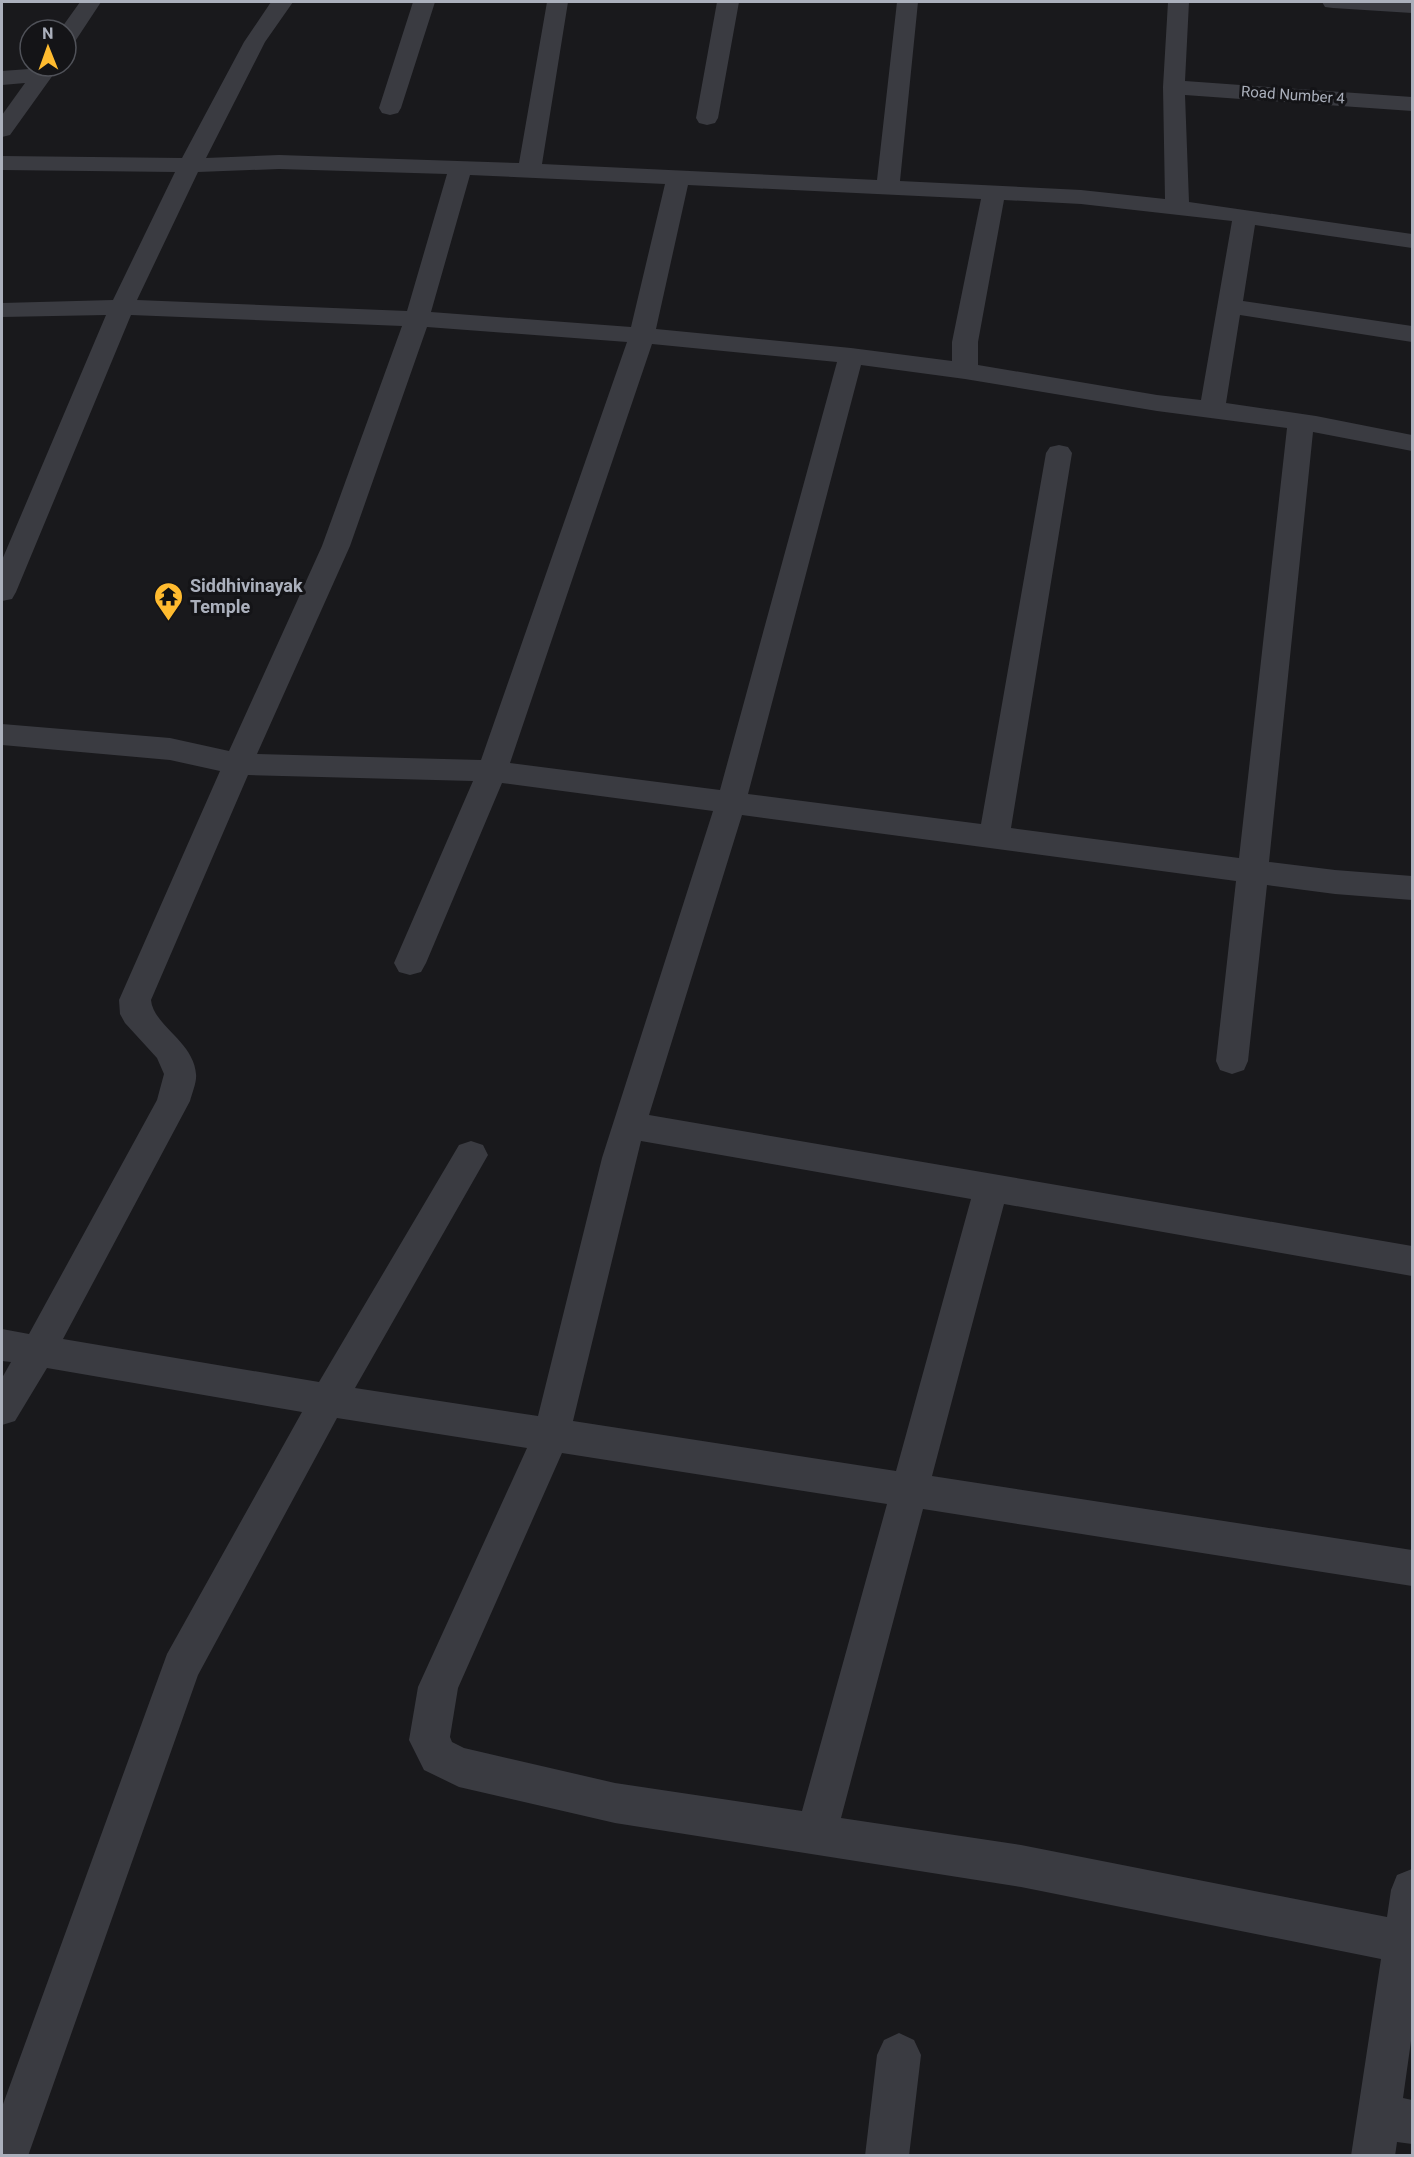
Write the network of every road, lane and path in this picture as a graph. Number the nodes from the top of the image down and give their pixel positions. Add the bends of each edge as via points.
1 (90, 2) edge
2 (282, 2) edge
3 (424, 2) edge
4 (556, 2) edge
5 (728, 2) edge
6 (907, 2) edge
7 (1178, 2) edge
8 (1333, 2) edge
9 (1413, 7) edge
10 (78, 20) edge
11 (18, 75) edge
12 (2, 78) edge
13 (39, 78) edge
14 (1174, 87) junction
15 (1413, 104) edge
16 (390, 108) dead end
17 (707, 118) dead end
18 (2, 130) edge
19 (2, 163) edge
20 (189, 165) junction
21 (460, 168) junction
22 (529, 170) junction
23 (678, 176) junction
24 (888, 187) junction
25 (994, 193) junction
26 (1177, 207) junction
27 (1245, 216) junction
28 (1413, 241) edge
29 (1230, 306) junction
30 (120, 307) junction
31 (2, 310) edge
32 (417, 319) junction
33 (1413, 334) edge
34 (642, 335) junction
35 (851, 356) junction
36 (965, 371) junction
37 (1212, 409) junction
38 (1301, 422) junction
39 (1413, 443) edge
40 (1059, 453) dead end
41 (2, 592) edge
42 (2, 734) edge
43 (238, 764) junction
44 (492, 771) junction
45 (731, 803) junction
46 (994, 837) junction
47 (1252, 871) junction
48 (1413, 888) edge
49 (410, 963) dead end
50 (1232, 1060) dead end
51 (629, 1125) junction
52 (471, 1155) dead end
53 (991, 1188) junction
54 (1413, 1261) edge
55 (2, 1345) edge
56 (38, 1351) junction
57 (328, 1400) junction
58 (2, 1409) edge
59 (552, 1434) junction
60 (910, 1490) junction
61 (1413, 1568) edge
62 (816, 1835) junction
63 (1413, 1890) edge
64 (1404, 1942) junction
65 (900, 2055) dead end
66 (1388, 2131) edge
67 (6, 2156) edge
68 (887, 2156) edge

1 - 10 street
2 - 20 street
3 - 16 street
4 - 22 street
5 - 17 street
6 - 24 street
7 - 14 street
8 - 9 street
11 - 12 street
13 - 18 street
14 - 15 street, Road Number 4
14 - 26 street
19 - 20 street
20 - 21 street via 279,162
20 - 30 street
21 - 22 street
21 - 32 street
22 - 23 street
23 - 24 street
23 - 34 street
24 - 25 street
25 - 26 street
25 - 36 street via 965,342
26 - 27 street
27 - 28 street
27 - 29 street
29 - 33 street
29 - 37 street
30 - 31 street
30 - 32 street
30 - 41 street
32 - 34 street
32 - 43 street via 336,546
34 - 35 street
34 - 44 street
35 - 36 street
35 - 45 street
36 - 37 street via 1157,404
37 - 38 street
38 - 39 street
38 - 47 street
40 - 46 street
42 - 43 street via 170,749
43 - 44 street
43 - 56 street via 135,1000 136,1014 171,1051 180,1074 173,1101
44 - 45 street
44 - 49 street
45 - 46 street
45 - 51 street
46 - 47 street
47 - 48 street
47 - 50 street
51 - 53 street
51 - 59 street
52 - 57 street
53 - 54 street
53 - 60 street
55 - 56 street
56 - 57 street
56 - 58 street
57 - 59 street
57 - 67 street via 181,1667
59 - 60 street
59 - 62 street via 438,1687 429,1740 438,1756 459,1767 615,1803
60 - 61 street
60 - 62 street
62 - 64 street via 1021,1866
63 - 64 street
64 - 66 street
65 - 68 street

